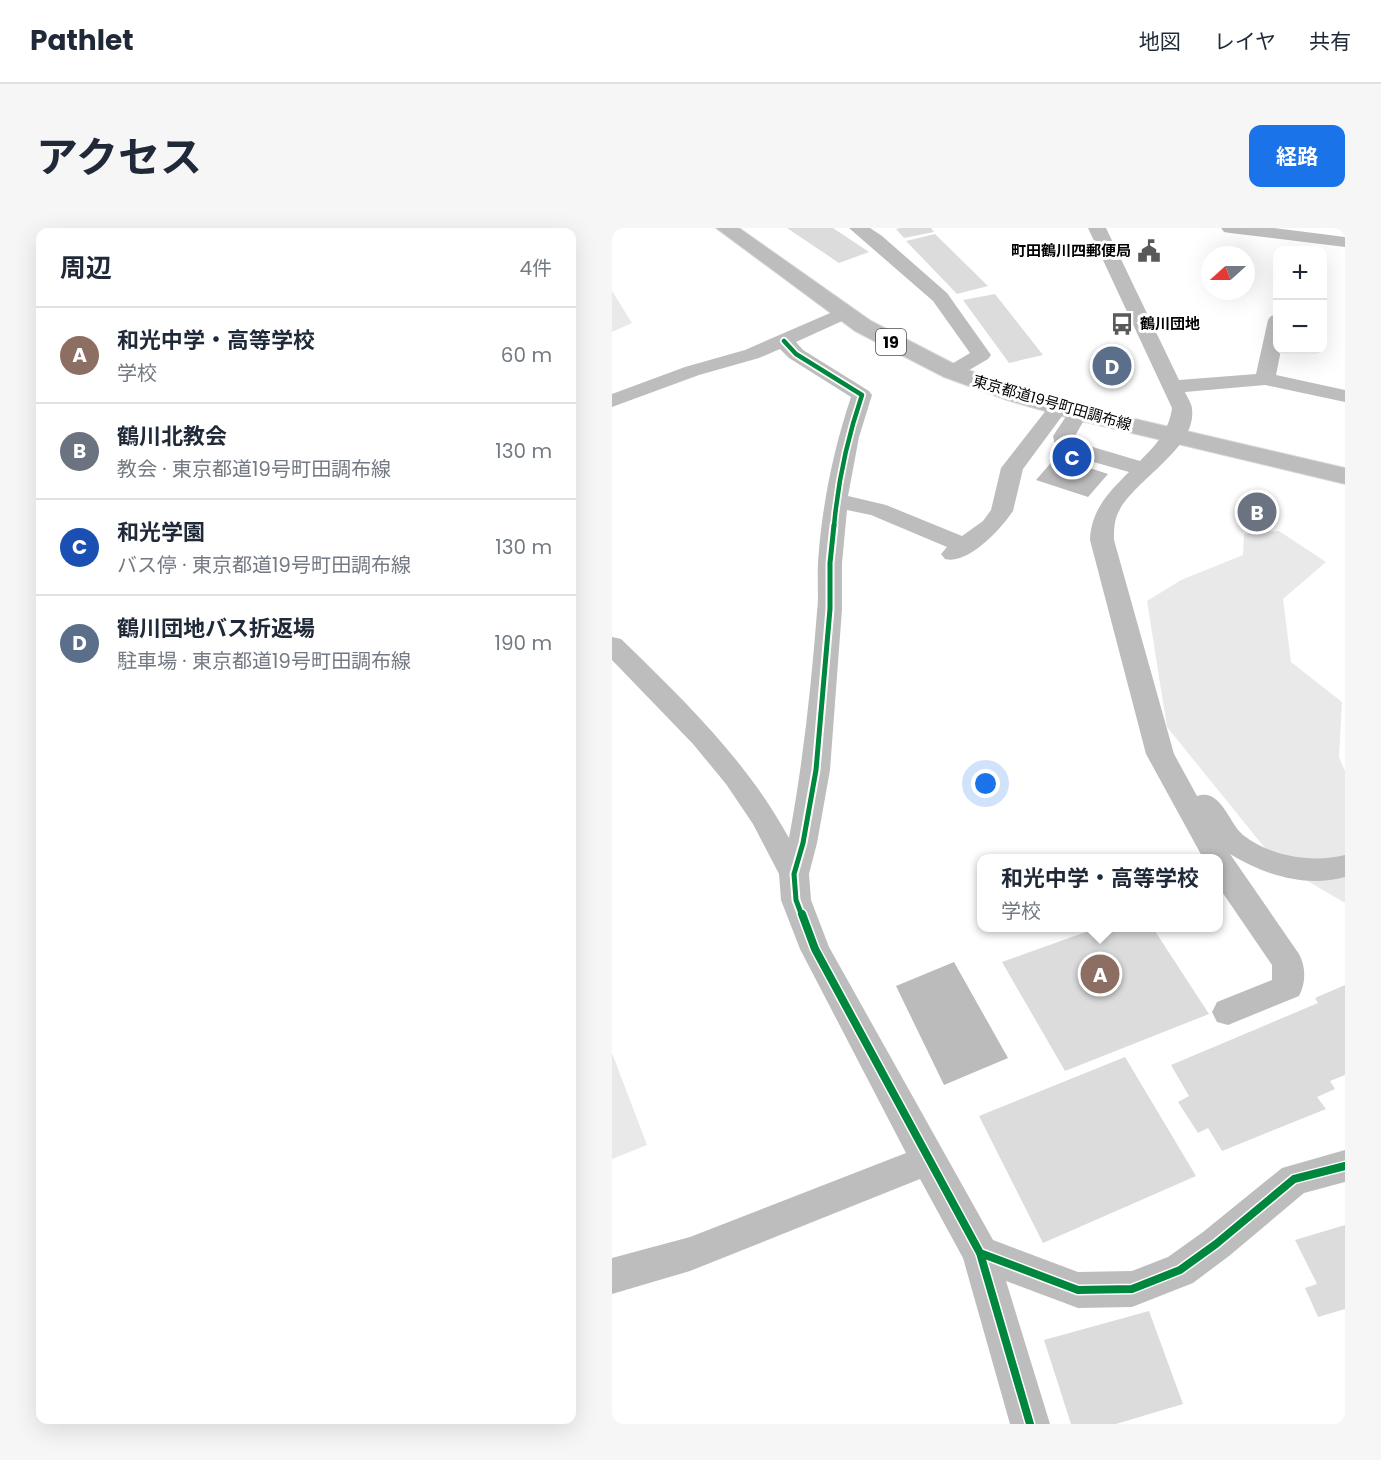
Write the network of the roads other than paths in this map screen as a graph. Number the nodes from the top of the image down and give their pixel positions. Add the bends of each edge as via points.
1 (726, 228) edge
2 (858, 228) edge
3 (1097, 228) edge
4 (1230, 228) edge
5 (1295, 238) edge
6 (1345, 242) edge
7 (844, 313) junction
8 (784, 341) junction
9 (1273, 343) edge
10 (952, 372) junction
11 (1265, 379) junction
12 (1172, 387) junction
13 (1345, 396) edge
14 (612, 401) edge
15 (1068, 411) junction
16 (1174, 436) junction
17 (1143, 469) junction
18 (1345, 476) edge
19 (838, 501) junction
20 (612, 645) edge
21 (1160, 754) junction
22 (1214, 854) edge
23 (1345, 866) edge
24 (1223, 869) edge
25 (794, 874) junction
26 (1228, 1012) dead end
27 (928, 1160) junction
28 (1345, 1166) edge
29 (980, 1252) junction
30 (612, 1276) edge
31 (1030, 1424) edge

1 - 7 main road, 東京都道19号町田調布線 / 19
2 - 10 street via 940,297 981,356
3 - 12 street
4 - 5 street
5 - 6 street
7 - 8 street
7 - 10 main road, 東京都道19号町田調布線 / 19 via 887,340
8 - 14 street
8 - 19 street via 796,354 862,395 848,437
9 - 11 street
10 - 15 main road, 東京都道19号町田調布線 / 19
11 - 12 street
11 - 13 street
12 - 16 street via 1183,418
15 - 16 main road, 東京都道19号町田調布線 / 19
15 - 17 street via 1066,445
15 - 19 street via 1012,468 1002,511 991,526 958,550 878,510
16 - 17 street
16 - 18 main road, 東京都道19号町田調布線 / 19
17 - 21 street via 1109,508 1102,524 1102,540
19 - 25 street via 816,770
20 - 25 street via 724,762 752,799
21 - 22 street
21 - 23 street via 1186,777 1232,842 1258,857 1296,869 1326,871
24 - 26 street via 1288,963 1288,987
25 - 27 street via 796,900 815,949
27 - 29 street
27 - 30 street via 690,1254
28 - 29 street via 1294,1179 1180,1270 1132,1289 1078,1290
29 - 31 street

